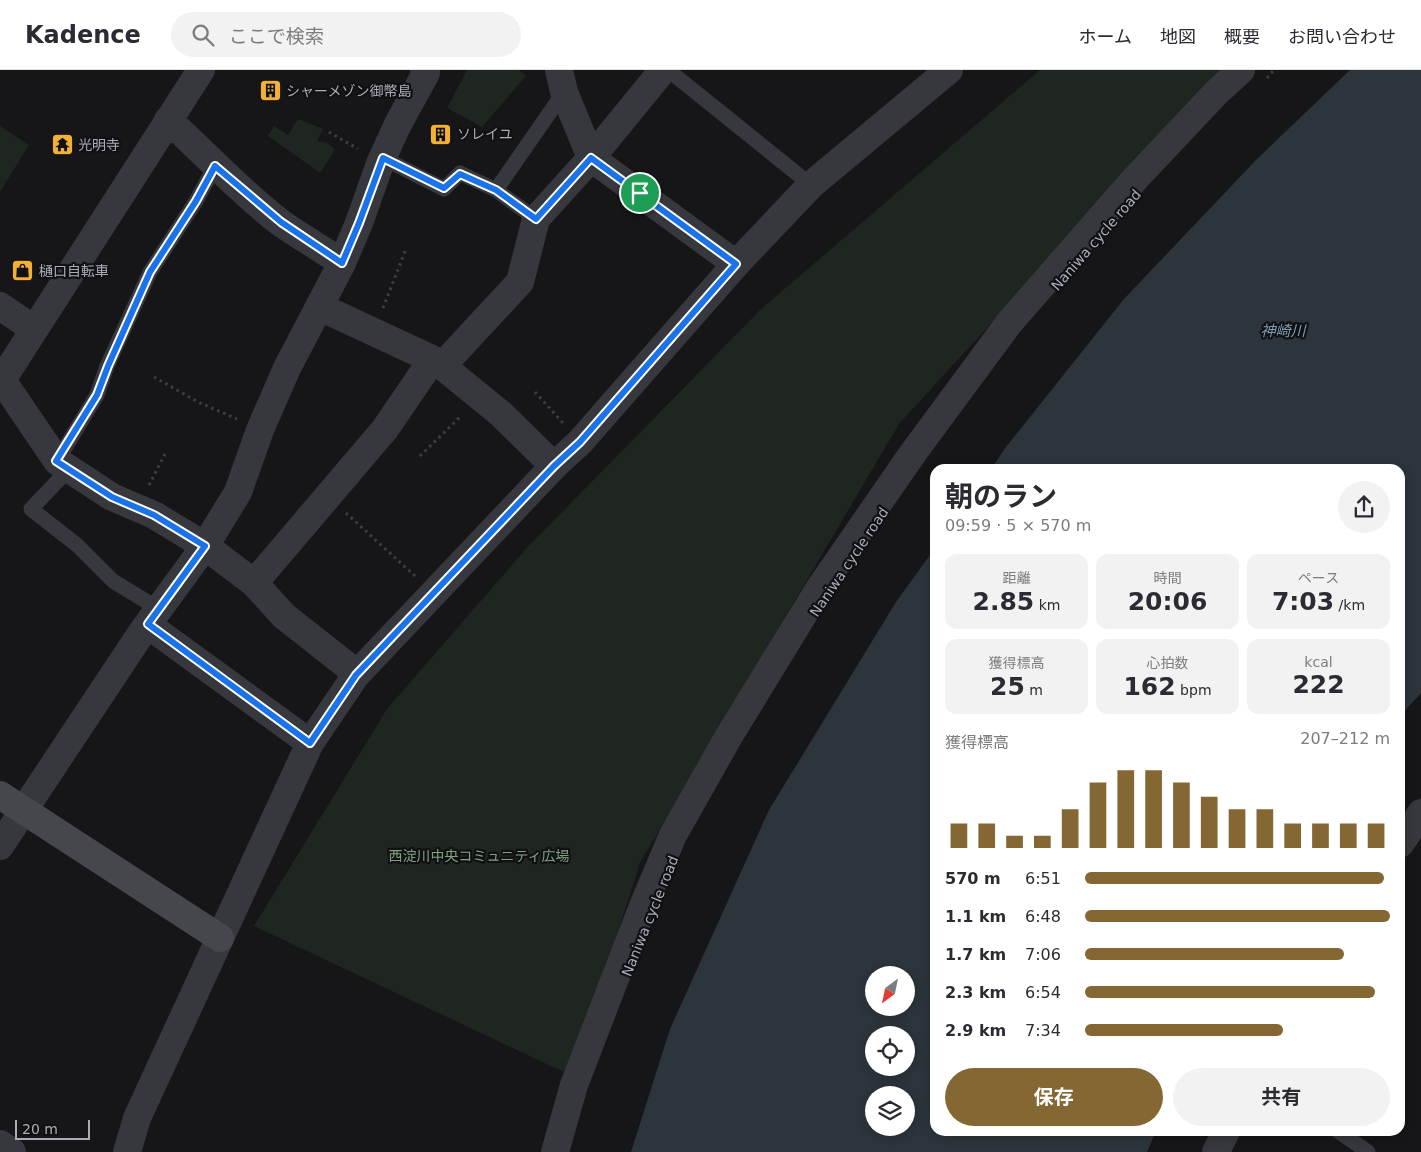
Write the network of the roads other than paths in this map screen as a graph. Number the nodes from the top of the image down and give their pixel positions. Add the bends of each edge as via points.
1 (424, 70) edge
2 (663, 70) edge
3 (668, 70) edge
4 (949, 70) edge
5 (196, 72) edge
6 (1251, 77) edge
7 (562, 81) edge
8 (168, 120) junction
9 (591, 158) junction
10 (382, 160) junction
11 (215, 166) junction
12 (811, 185) junction
13 (496, 190) junction
14 (536, 219) junction
15 (342, 263) junction
16 (736, 264) junction
17 (0, 306) edge
18 (320, 307) junction
19 (34, 329) junction
20 (437, 363) junction
21 (1, 381) edge
22 (63, 465) junction
23 (554, 466) junction
24 (205, 546) junction
25 (254, 583) junction
26 (153, 617) junction
27 (356, 675) junction
28 (310, 743) junction
29 (0, 795) edge
30 (23, 810) junction
31 (1421, 813) edge
32 (1405, 837) edge
33 (0, 846) edge
34 (220, 938) junction
35 (1224, 1136) edge
36 (1345, 1136) edge
37 (0, 1144) edge
38 (12, 1152) edge
39 (127, 1152) edge
40 (555, 1152) edge
41 (1216, 1152) edge
42 (1368, 1152) edge

1 - 10 street via 426,73
2 - 9 street
3 - 12 lane
4 - 12 street
5 - 8 street
6 - 40 street via 1216,93 1134,180 1009,323 819,588 673,835 574,1085
7 - 9 street
7 - 13 lane
8 - 11 street
8 - 19 street
9 - 14 street
9 - 16 street
10 - 13 lane via 444,188 460,174
10 - 15 street
11 - 15 street via 281,222
11 - 22 lane via 150,272
12 - 16 street
13 - 14 lane
14 - 20 street via 520,282
15 - 18 street
16 - 23 street via 580,442
17 - 19 street
18 - 20 street
18 - 24 street via 287,368 238,492
19 - 21 street
20 - 23 street via 501,414
20 - 25 street
21 - 22 street
22 - 24 street via 112,497 154,515
22 - 26 lane via 32,509 77,545
23 - 27 street
24 - 25 street
24 - 26 street
25 - 27 street via 284,616
26 - 28 street
26 - 30 street
27 - 28 street
28 - 34 street
29 - 30 street
30 - 33 street
30 - 34 street
31 - 32 street
34 - 39 street via 138,1118
35 - 41 street
36 - 42 lane
37 - 38 street

